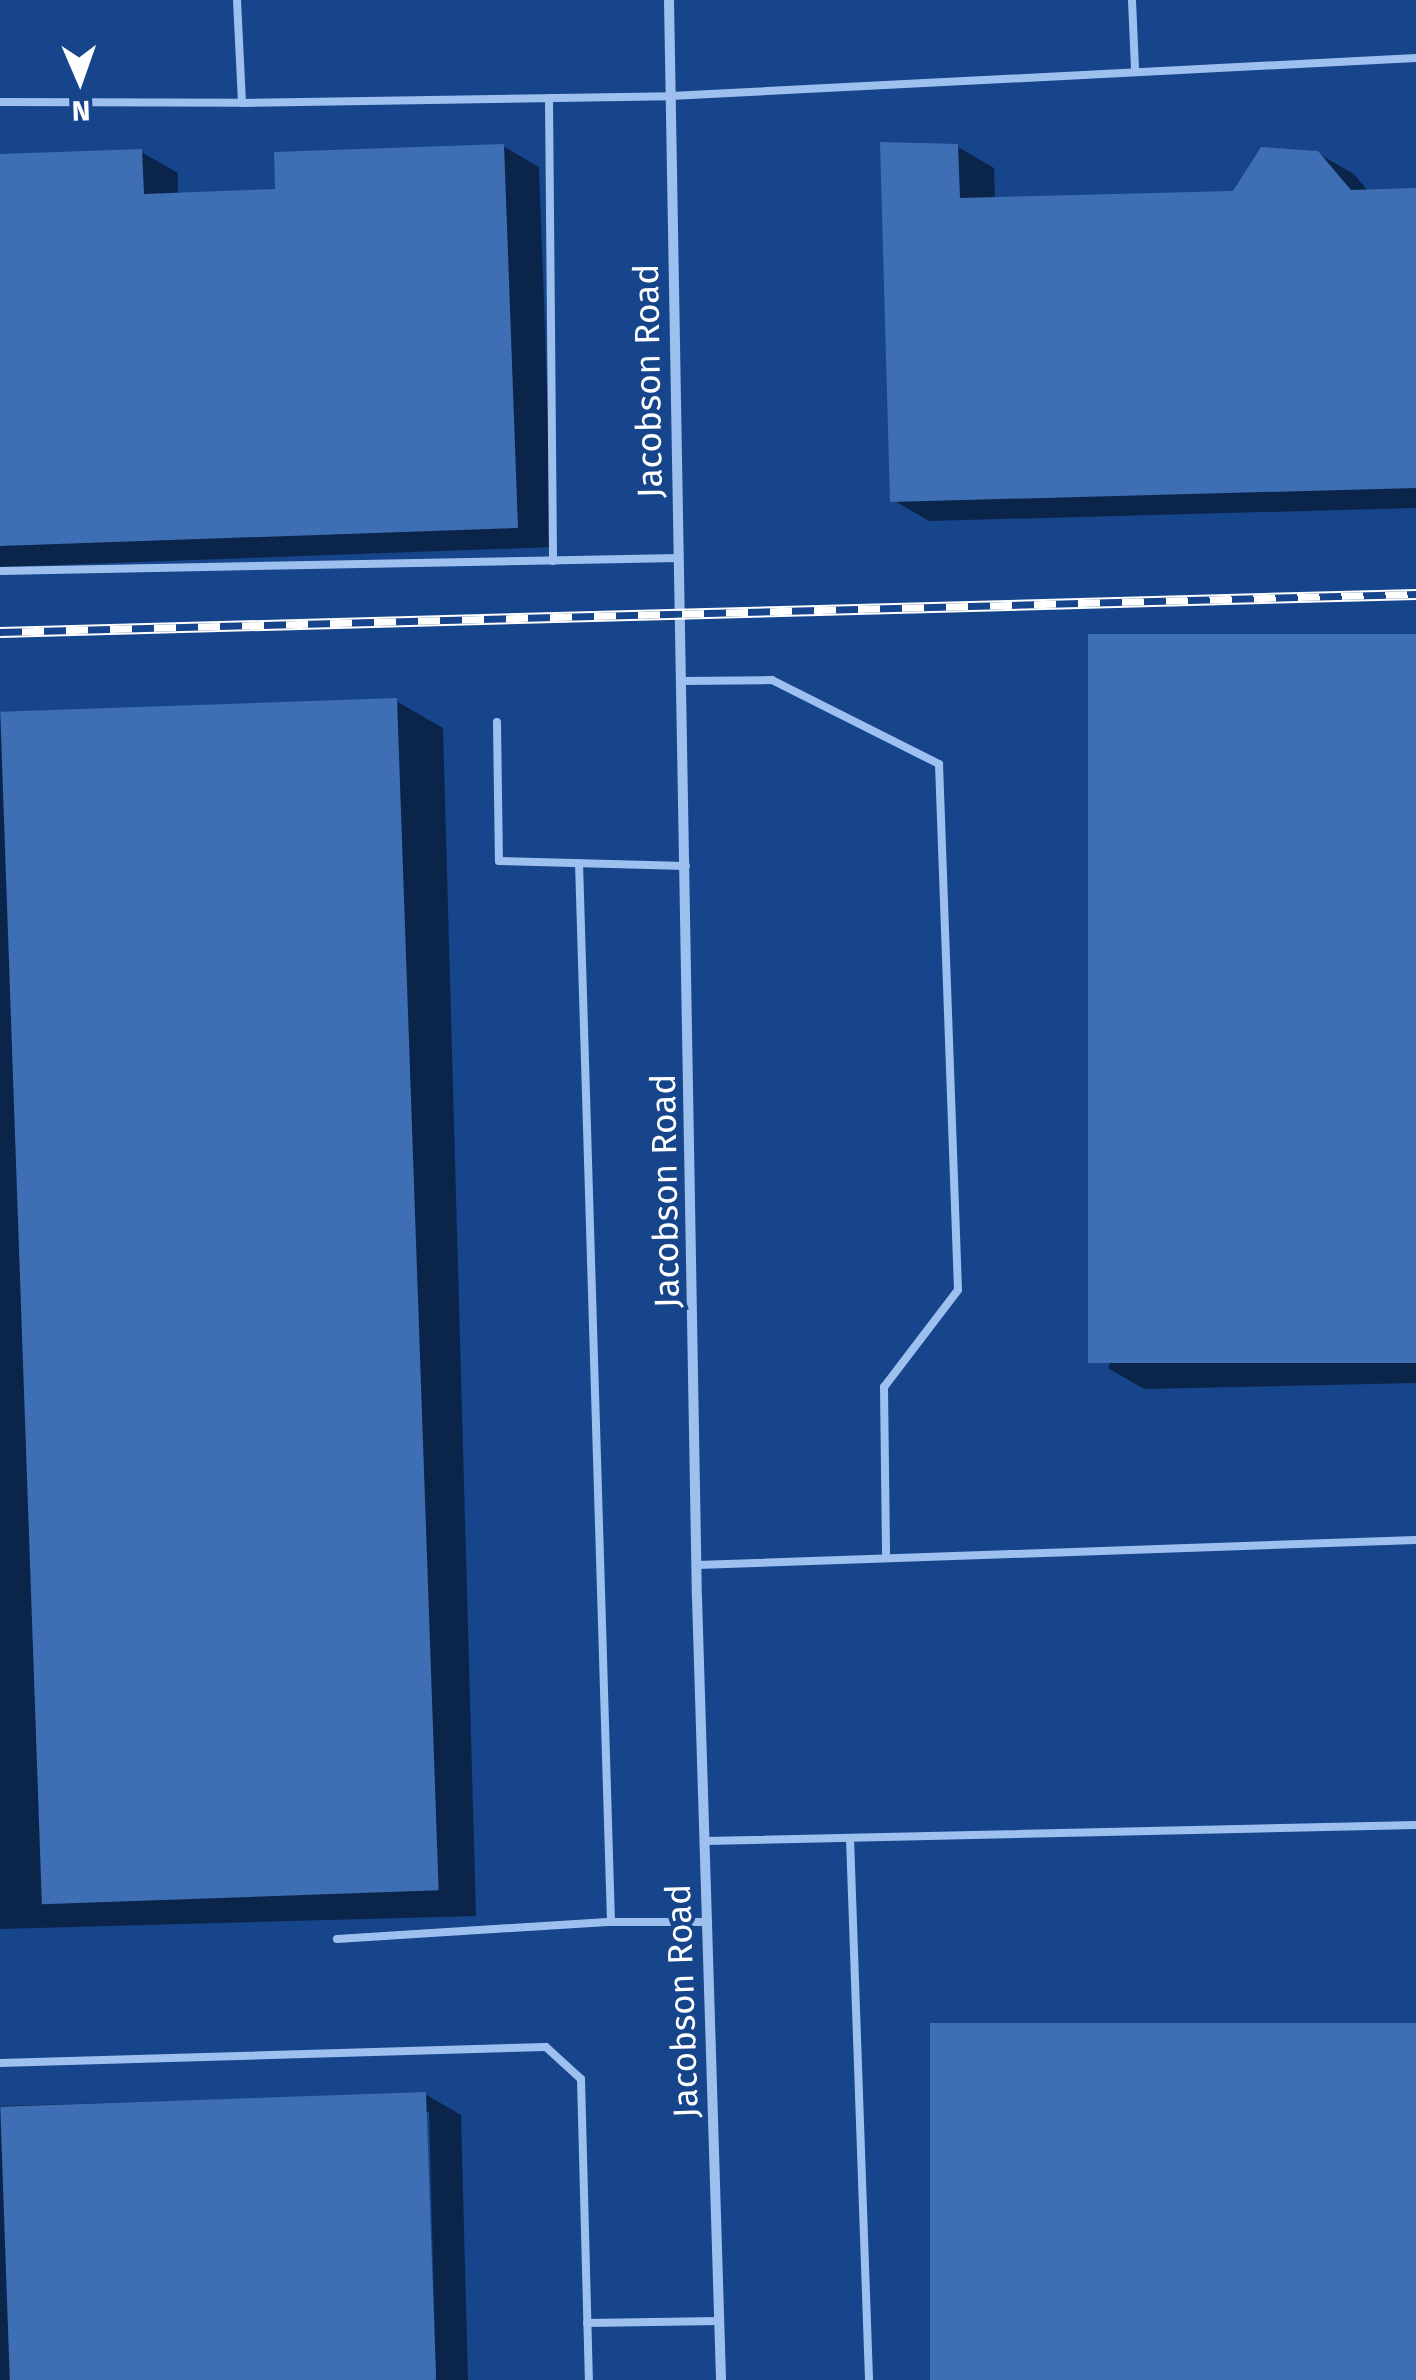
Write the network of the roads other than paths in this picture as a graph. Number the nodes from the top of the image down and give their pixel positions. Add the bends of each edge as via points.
1 (237, 0) edge
2 (669, 0) edge
3 (1132, 0) edge
4 (1416, 58) edge
5 (1136, 70) junction
6 (671, 96) junction
7 (549, 98) junction
8 (0, 102) edge
9 (242, 103) junction
10 (680, 558) junction
11 (553, 561) junction
12 (0, 571) edge
13 (682, 681) junction
14 (497, 722) dead end
15 (579, 862) junction
16 (686, 866) junction
17 (1416, 1540) edge
18 (886, 1558) junction
19 (697, 1565) junction
20 (1416, 1825) edge
21 (850, 1838) junction
22 (704, 1841) junction
23 (610, 1922) junction
24 (706, 1922) junction
25 (337, 1939) dead end
26 (0, 2063) edge
27 (719, 2322) junction
28 (587, 2323) junction
29 (589, 2380) edge
30 (721, 2380) edge
31 (869, 2380) edge

1 - 9 lane
2 - 6 street, Jacobson Road
3 - 5 lane
4 - 5 lane
5 - 6 lane
6 - 7 lane
6 - 10 street, Jacobson Road
7 - 9 lane
7 - 11 lane
8 - 9 lane
10 - 11 lane
10 - 13 street, Jacobson Road
11 - 12 lane
13 - 16 street, Jacobson Road
13 - 18 lane via 772,680 939,764 958,1290 884,1387
14 - 15 lane via 499,860
15 - 16 lane
15 - 23 lane
16 - 19 street, Jacobson Road
17 - 18 lane
18 - 19 lane
19 - 22 street, Jacobson Road
20 - 21 lane
21 - 22 lane
21 - 31 lane
22 - 24 street, Jacobson Road
23 - 24 lane
23 - 25 lane
24 - 27 street, Jacobson Road
26 - 28 lane via 546,2047 581,2079
27 - 28 lane
27 - 30 street, Jacobson Road
28 - 29 lane

